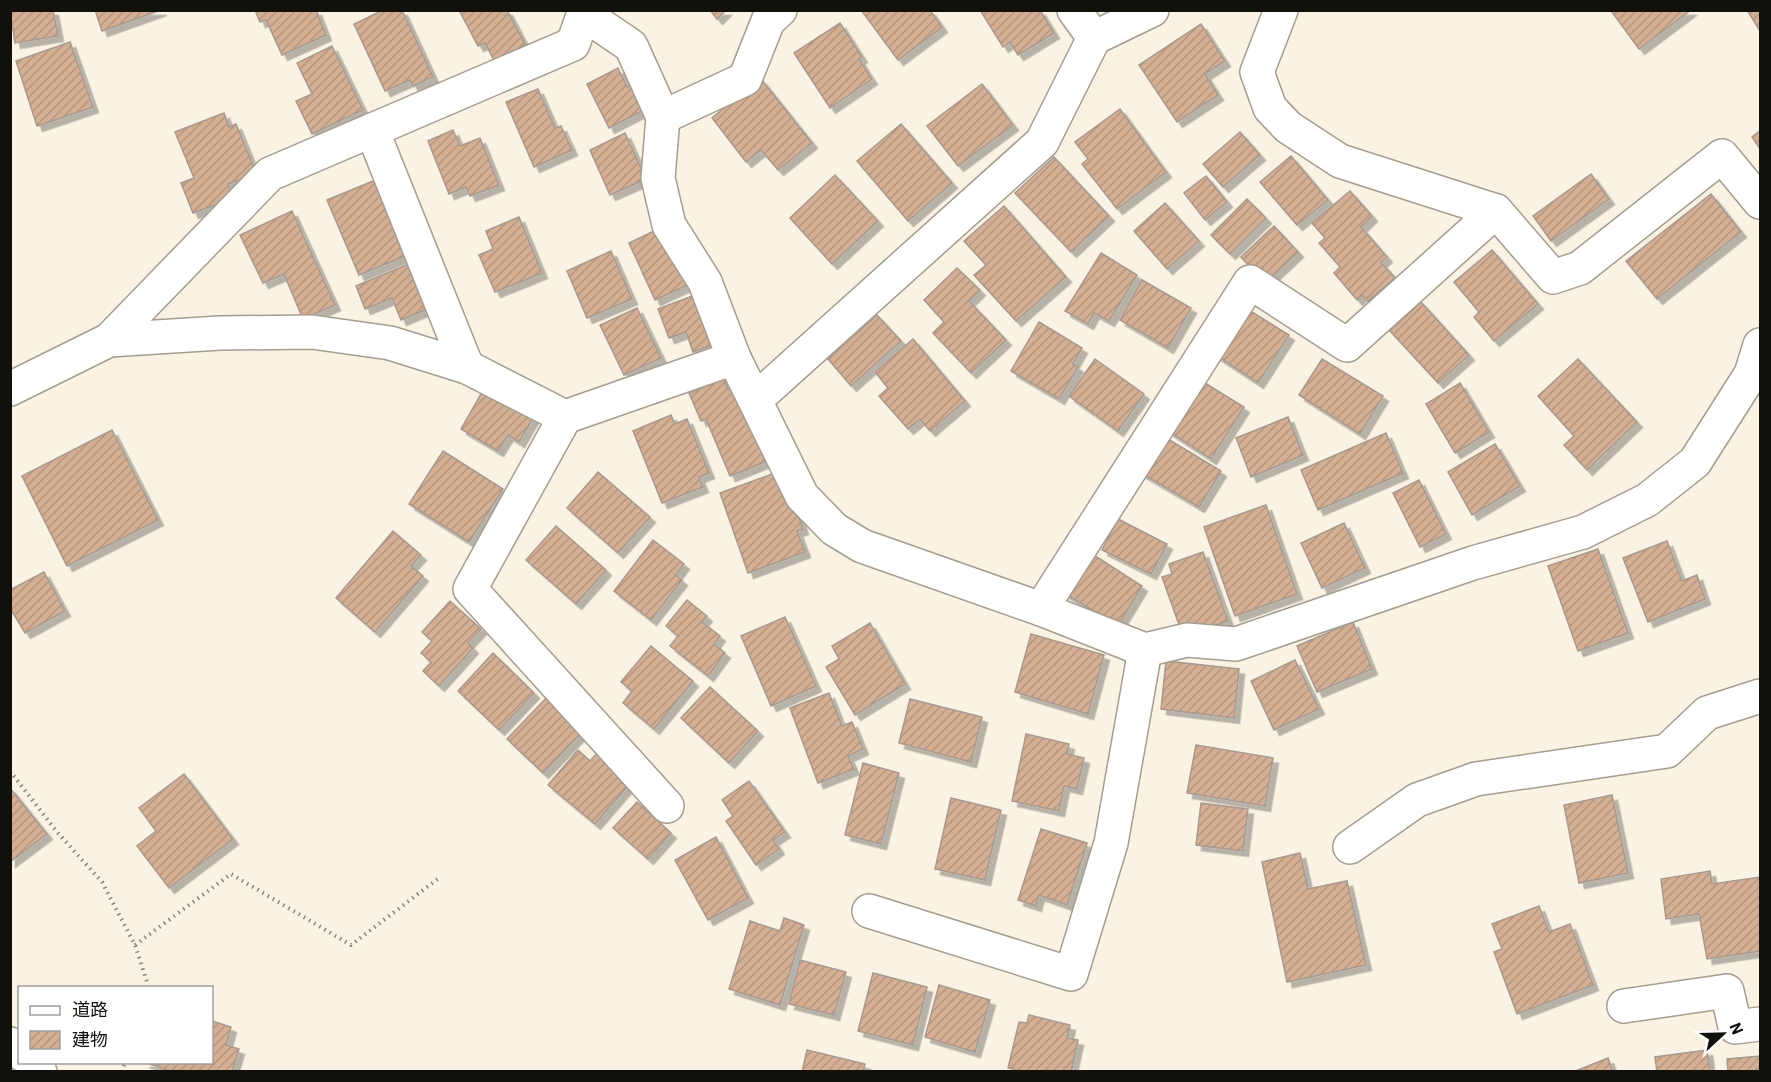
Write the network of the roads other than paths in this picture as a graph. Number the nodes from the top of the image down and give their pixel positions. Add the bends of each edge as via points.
1 (780, 10) edge
2 (1074, 10) edge
3 (1152, 10) edge
4 (1281, 10) edge
5 (585, 12) edge
6 (1094, 38) junction
7 (663, 117) junction
8 (372, 130) junction
9 (1761, 202) edge
10 (1496, 211) junction
11 (109, 340) junction
12 (1761, 345) edge
13 (734, 358) junction
14 (467, 367) junction
15 (10, 389) edge
16 (755, 400) junction
17 (565, 417) junction
18 (1041, 609) junction
19 (1145, 650) junction
20 (1761, 696) edge
21 (667, 806) dead end
22 (1350, 847) dead end
23 (869, 911) dead end
24 (1624, 1006) dead end
25 (1761, 1024) edge

1 - 7 street via 768,21 745,79
2 - 6 street
3 - 6 street
4 - 10 street via 1257,72 1270,108 1288,127 1340,161
5 - 7 street via 631,46
5 - 8 street via 573,44
6 - 16 street via 1042,142
7 - 13 street via 658,178 669,225 705,282
8 - 11 street via 270,174
8 - 14 street
9 - 10 street via 1722,156 1580,268 1553,277
10 - 18 street via 1347,345 1250,282
11 - 14 street via 312,332 390,343
11 - 15 street
12 - 19 street via 1751,374 1695,462 1647,500 1583,532 1462,567 1236,644 1187,640
13 - 16 street
13 - 17 street
14 - 17 street
16 - 18 street via 802,496 834,529 862,546
17 - 21 street via 470,589
18 - 19 street
19 - 23 street via 1111,843 1071,974
20 - 22 street via 1707,713 1667,751 1476,779 1427,796
24 - 25 street via 1727,992 1735,1027

